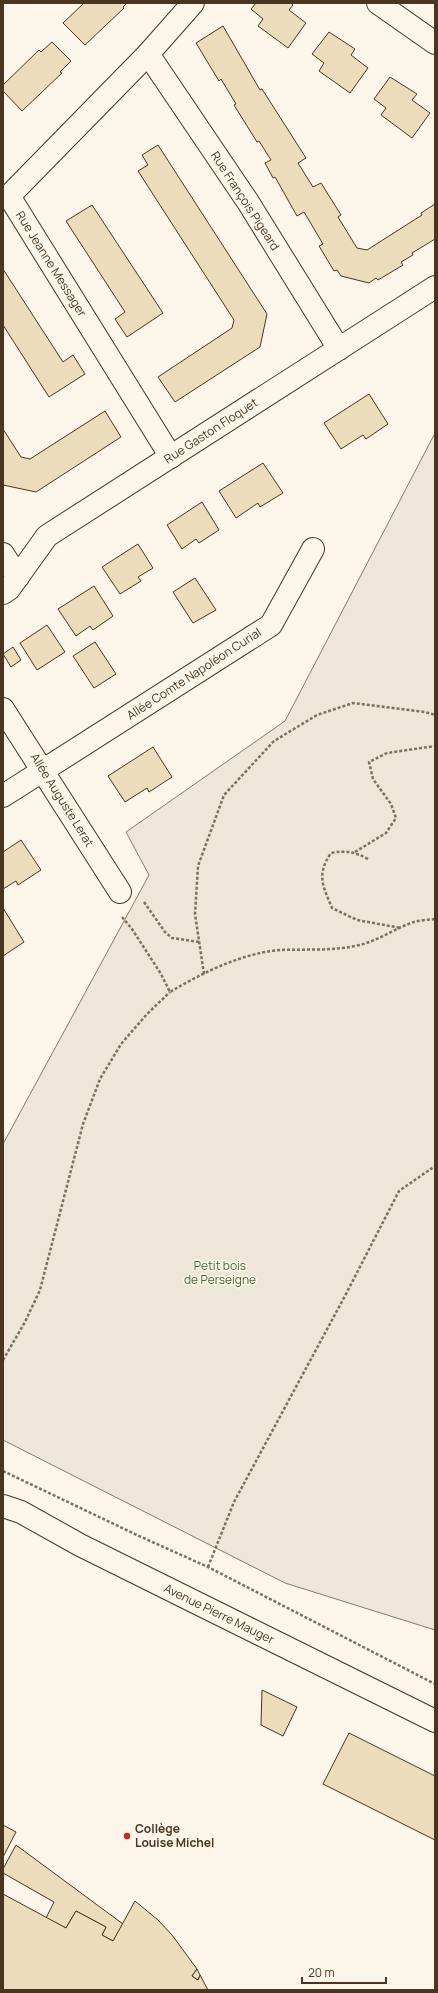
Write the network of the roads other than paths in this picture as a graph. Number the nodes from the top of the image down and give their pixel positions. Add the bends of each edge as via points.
1 (193, 3) edge
2 (378, 3) edge
3 (435, 43) edge
4 (148, 54) junction
5 (435, 287) edge
6 (339, 349) junction
7 (170, 457) junction
8 (313, 549) dead end
9 (3, 554) edge
10 (18, 577) junction
11 (3, 593) edge
12 (3, 709) edge
13 (43, 771) junction
14 (3, 796) edge
15 (119, 902) road end
16 (3, 1506) edge
17 (435, 1721) edge

1 - 4 street, Rue Jeanne Messager
2 - 3 street
4 - 6 street, Rue François Pigeard via 248,202
4 - 7 street, Rue Jeanne Messager via 9,196
5 - 6 street, Rue Gaston Floquet
6 - 7 street, Rue Gaston Floquet
7 - 10 street, Rue Gaston Floquet via 47,536
8 - 13 street, Allée Comte Napoléon Curial via 271,625
9 - 10 street
10 - 11 street, Rue Gaston Floquet
12 - 13 street, Allée Auguste Lerat
13 - 14 street, Allée Comte Napoléon Curial
13 - 15 street, Allée Auguste Lerat
16 - 17 street, Avenue Pierre Mauger via 22,1512 80,1545

